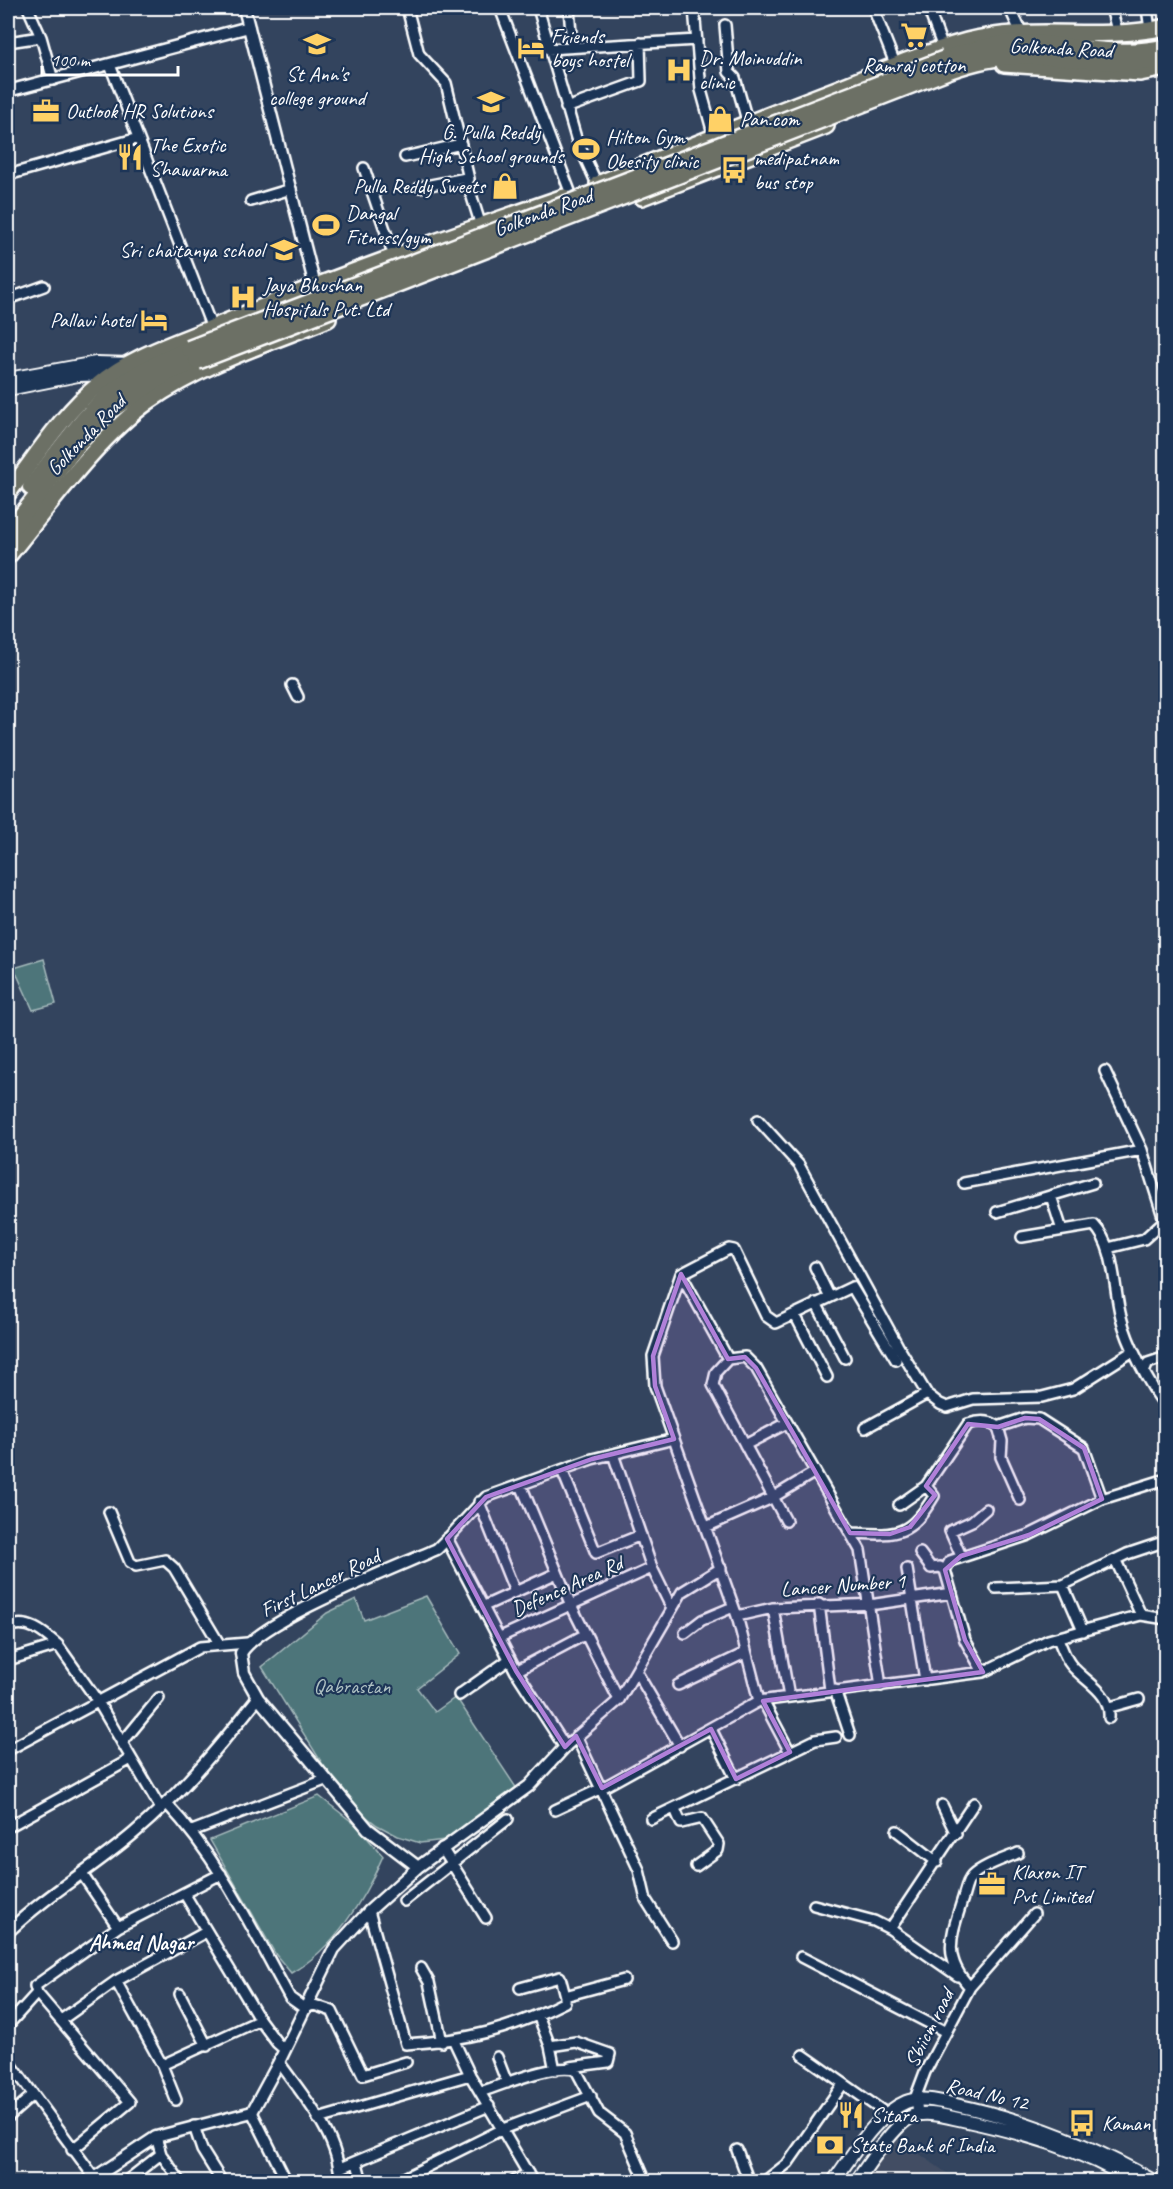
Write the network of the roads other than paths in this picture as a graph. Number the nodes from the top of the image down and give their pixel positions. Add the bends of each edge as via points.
1 (28, 8) edge
2 (244, 8) edge
3 (407, 8) edge
4 (500, 8) edge
5 (538, 8) edge
6 (569, 8) edge
7 (694, 8) edge
8 (873, 8) edge
9 (928, 8) edge
10 (1010, 8) edge
11 (1111, 8) edge
12 (1147, 8) edge
13 (725, 24) dead end
14 (249, 27) junction
15 (1158, 29) edge
16 (1021, 32) junction
17 (1118, 34) junction
18 (41, 37) junction
19 (697, 40) junction
20 (8, 42) edge
21 (640, 43) junction
22 (572, 46) junction
23 (1166, 47) edge
24 (943, 48) junction
25 (548, 49) junction
26 (1166, 59) edge
27 (110, 65) junction
28 (896, 66) junction
29 (1166, 68) edge
30 (53, 80) junction
31 (839, 88) junction
32 (8, 91) edge
33 (566, 108) junction
34 (849, 116) junction
35 (748, 124) junction
36 (714, 137) junction
37 (138, 138) junction
38 (461, 144) junction
39 (405, 157) dead end
40 (364, 168) dead end
41 (8, 175) edge
42 (468, 179) junction
43 (597, 184) junction
44 (420, 187) dead end
45 (291, 189) junction
46 (571, 194) junction
47 (251, 201) dead end
48 (516, 213) junction
49 (481, 226) junction
50 (526, 240) junction
51 (394, 256) junction
52 (44, 286) dead end
53 (315, 286) junction
54 (8, 299) edge
55 (212, 328) junction
56 (132, 364) junction
57 (113, 374) junction
58 (8, 380) edge
59 (8, 389) edge
60 (8, 493) edge
61 (8, 515) edge
62 (8, 533) edge
63 (8, 556) edge
64 (292, 685) dead end
65 (298, 697) dead end
66 (1104, 1071) dead end
67 (758, 1120) dead end
68 (1142, 1150) junction
69 (964, 1183) dead end
70 (1093, 1183) dead end
71 (1051, 1196) junction
72 (997, 1212) dead end
73 (1165, 1223) edge
74 (1062, 1230) junction
75 (1022, 1237) dead end
76 (1108, 1248) junction
77 (815, 1267) dead end
78 (681, 1274) junction
79 (829, 1296) junction
80 (816, 1303) junction
81 (795, 1315) junction
82 (1133, 1351) junction
83 (1166, 1357) edge
84 (845, 1358) dead end
85 (728, 1359) junction
86 (896, 1360) dead end
87 (1145, 1370) junction
88 (827, 1377) dead end
89 (927, 1394) junction
90 (1166, 1407) edge
91 (787, 1423) junction
92 (995, 1425) junction
93 (865, 1428) dead end
94 (674, 1439) junction
95 (745, 1445) junction
96 (613, 1454) junction
97 (562, 1470) junction
98 (815, 1472) junction
99 (1166, 1479) edge
100 (521, 1485) junction
101 (926, 1485) junction
102 (772, 1498) junction
103 (1102, 1499) junction
104 (1020, 1500) dead end
105 (479, 1502) junction
106 (899, 1505) dead end
107 (986, 1509) dead end
108 (109, 1512) dead end
109 (786, 1521) dead end
110 (706, 1527) junction
111 (641, 1535) junction
112 (852, 1537) junction
113 (447, 1539) junction
114 (1166, 1541) edge
115 (920, 1553) dead end
116 (961, 1556) junction
117 (1116, 1561) junction
118 (652, 1568) junction
119 (720, 1568) junction
120 (907, 1569) dead end
121 (945, 1570) junction
122 (557, 1573) junction
123 (1063, 1585) junction
124 (996, 1588) dead end
125 (515, 1592) junction
126 (952, 1593) junction
127 (913, 1599) junction
128 (570, 1603) junction
129 (819, 1604) junction
130 (869, 1604) junction
131 (482, 1607) junction
132 (773, 1608) junction
133 (672, 1609) junction
134 (735, 1611) junction
135 (1141, 1615) junction
136 (1166, 1620) edge
137 (8, 1627) edge
138 (1083, 1631) junction
139 (685, 1633) dead end
140 (586, 1634) junction
141 (498, 1638) junction
142 (1058, 1639) junction
143 (247, 1643) junction
144 (58, 1645) junction
145 (220, 1645) junction
146 (745, 1653) junction
147 (510, 1659) junction
148 (8, 1660) edge
149 (516, 1671) junction
150 (636, 1671) junction
151 (983, 1672) junction
152 (924, 1680) junction
153 (678, 1685) dead end
154 (881, 1686) junction
155 (833, 1690) junction
156 (459, 1695) dead end
157 (789, 1697) junction
158 (159, 1698) dead end
159 (258, 1698) junction
160 (1139, 1699) dead end
161 (97, 1700) junction
162 (619, 1700) junction
163 (761, 1701) junction
164 (1110, 1707) junction
165 (1109, 1718) dead end
166 (711, 1729) junction
167 (850, 1735) dead end
168 (576, 1736) junction
169 (836, 1737) dead end
170 (122, 1743) junction
171 (680, 1746) junction
172 (565, 1747) junction
173 (8, 1750) edge
174 (790, 1752) junction
175 (131, 1759) junction
176 (736, 1779) junction
177 (325, 1780) junction
178 (602, 1788) junction
179 (974, 1803) dead end
180 (942, 1805) dead end
181 (164, 1807) junction
182 (675, 1809) junction
183 (555, 1810) dead end
184 (508, 1818) dead end
185 (651, 1819) dead end
186 (8, 1827) edge
187 (192, 1831) junction
188 (897, 1831) dead end
189 (956, 1834) junction
190 (442, 1848) junction
191 (1018, 1852) dead end
192 (937, 1862) junction
193 (450, 1864) junction
194 (696, 1866) dead end
195 (418, 1867) junction
196 (82, 1874) junction
197 (221, 1874) junction
198 (184, 1893) junction
199 (404, 1901) dead end
200 (814, 1905) dead end
201 (369, 1911) junction
202 (1034, 1914) dead end
203 (486, 1918) dead end
204 (118, 1927) junction
205 (890, 1929) junction
206 (8, 1932) edge
207 (206, 1932) junction
208 (672, 1941) dead end
209 (801, 1957) dead end
210 (421, 1968) dead end
211 (960, 1977) junction
212 (624, 1980) dead end
213 (116, 1981) junction
214 (970, 1987) junction
215 (520, 1988) dead end
216 (37, 1993) junction
217 (180, 1994) dead end
218 (566, 1996) junction
219 (304, 2008) junction
220 (538, 2015) junction
221 (61, 2020) junction
222 (260, 2020) junction
223 (8, 2025) edge
224 (946, 2032) junction
225 (454, 2041) junction
226 (442, 2042) junction
227 (207, 2046) junction
228 (550, 2046) junction
229 (285, 2049) junction
230 (802, 2055) dead end
231 (497, 2057) dead end
232 (8, 2061) edge
233 (279, 2062) junction
234 (406, 2062) dead end
235 (162, 2065) junction
236 (569, 2067) junction
237 (555, 2070) junction
238 (470, 2075) junction
239 (507, 2083) junction
240 (843, 2084) junction
241 (480, 2092) junction
242 (33, 2095) junction
243 (591, 2096) junction
244 (176, 2100) dead end
245 (918, 2100) junction
246 (489, 2106) junction
247 (252, 2112) junction
248 (886, 2114) junction
249 (918, 2114) junction
250 (8, 2117) edge
251 (318, 2119) junction
252 (194, 2126) junction
253 (503, 2129) junction
254 (156, 2137) junction
255 (72, 2150) junction
256 (737, 2150) dead end
257 (161, 2154) junction
258 (745, 2157) dead end
259 (357, 2163) junction
260 (340, 2168) junction
261 (531, 2177) edge
262 (131, 2179) edge
263 (94, 2180) edge
264 (181, 2181) edge
265 (222, 2181) edge
266 (287, 2181) edge
267 (340, 2181) edge
268 (362, 2181) edge
269 (396, 2181) edge
270 (513, 2181) edge
271 (646, 2181) edge
272 (749, 2181) edge
273 (756, 2181) edge
274 (764, 2181) edge
275 (833, 2181) edge
276 (856, 2181) edge
277 (1136, 2181) edge
278 (1155, 2181) edge

1 - 18 street
2 - 14 street
3 - 38 street via 418,54 446,84
4 - 46 street
5 - 25 street
6 - 22 street
7 - 19 street
8 - 28 street
9 - 24 street
10 - 16 street
11 - 17 street
12 - 15 street
13 - 35 street via 729,72 735,78
14 - 27 street
14 - 45 street
15 - 17 highway, Golkonda Road
16 - 17 highway, Golkonda Road
16 - 24 highway, Golkonda Road
18 - 20 street
18 - 30 street
19 - 21 street
19 - 36 street via 701,90
21 - 22 street
21 - 33 street via 641,81
22 - 25 street
23 - 61 highway, bridge via 1126,51 1017,44 968,51 189,349 155,364 111,393
24 - 28 highway, Golkonda Road
25 - 33 street
26 - 62 highway, bridge via 1126,63 1019,55 971,62 167,373 109,411 90,429
27 - 30 street
27 - 37 street
28 - 31 highway, Golkonda Road
29 - 34 highway, Golkonda Road via 1140,73 1011,63 967,71
30 - 32 street
31 - 34 highway
31 - 35 highway, Golkonda Road
33 - 43 street
34 - 50 highway, Golkonda Road via 761,153
35 - 36 highway, Golkonda Road
36 - 43 highway, Golkonda Road
37 - 41 street
37 - 55 street
38 - 39 street
38 - 42 street
40 - 51 street
42 - 44 street
42 - 49 street
43 - 46 highway, Golkonda Road
45 - 47 street
45 - 53 street
46 - 48 highway, Golkonda Road
48 - 49 highway, Golkonda Road
48 - 50 highway
49 - 51 highway, Golkonda Road
50 - 63 highway, Golkonda Road via 222,362 150,400 104,442
51 - 53 highway, Golkonda Road
52 - 54 street
53 - 55 highway, Golkonda Road
55 - 56 highway, Golkonda Road via 169,344
56 - 57 highway, Golkonda Road
56 - 58 main road via 96,363
57 - 59 main road via 78,375
57 - 60 highway, Golkonda Road via 69,414
64 - 65 street
66 - 68 street
67 - 89 street via 805,1174
68 - 69 street
68 - 73 street
70 - 71 street
71 - 72 street
71 - 74 street
73 - 76 street via 1144,1239
74 - 75 street
74 - 76 street via 1094,1225
76 - 82 street via 1121,1317
77 - 79 street
78 - 81 street via 734,1250 766,1316 776,1323
78 - 85 street
78 - 94 street via 653,1356 655,1386
79 - 80 street
79 - 86 street via 852,1287
80 - 81 street
80 - 84 street
81 - 88 street
82 - 87 street
82 - 89 street via 1073,1389 1042,1398 973,1399 947,1407
83 - 87 street via 1148,1363
85 - 91 street via 745,1358 756,1368
85 - 95 street via 716,1372 713,1385
87 - 90 street
89 - 93 street
91 - 95 street
91 - 98 street
92 - 101 street via 975,1421 968,1424
92 - 103 street via 1039,1419 1084,1448
92 - 104 street via 1002,1441 1001,1457
94 - 96 street, First Lancer Road
94 - 110 street
95 - 102 street
96 - 97 street, First Lancer Road
96 - 111 street
97 - 100 street, First Lancer Road
97 - 111 street via 596,1553
98 - 102 street
98 - 112 street
99 - 103 street
100 - 105 street, First Lancer Road
100 - 122 street
101 - 106 street
101 - 112 street via 934,1496 906,1530
102 - 109 street
102 - 110 street
103 - 116 street via 1029,1535
105 - 113 street, First Lancer Road
105 - 125 street
107 - 116 street via 950,1531
108 - 145 street via 130,1562 136,1566 165,1560 174,1568
110 - 119 street
111 - 118 street
112 - 130 street via 860,1550
113 - 131 street
113 - 143 street, First Lancer Road via 437,1549 277,1622
114 - 117 street
115 - 121 street via 932,1568
116 - 121 street via 950,1561
117 - 123 street
117 - 135 street
118 - 128 street, Defence Area Rd
118 - 133 street
119 - 133 street via 682,1592
119 - 134 street
120 - 127 street
121 - 126 street
122 - 125 street
122 - 128 street
123 - 124 street
123 - 138 street
125 - 131 street
126 - 127 street, Lancer Number 1
126 - 151 street via 965,1640
127 - 130 street, Lancer Number 1
127 - 152 street
128 - 140 street
128 - 141 street, Defence Area Rd
129 - 130 street, Lancer Number 1
129 - 132 street, Lancer Number 1
129 - 155 street
130 - 154 street
131 - 141 street
132 - 134 street, Lancer Number 1
132 - 157 street
133 - 150 street
134 - 139 street, Lancer Number 1 via 702,1620
134 - 146 street
135 - 136 street
135 - 138 street
137 - 144 street via 29,1625
138 - 142 street
140 - 149 street
140 - 162 street
141 - 147 street
142 - 151 street via 1048,1640
142 - 164 street via 1070,1664 1100,1691
143 - 145 street
143 - 159 street, First Lancer Road via 241,1653 244,1673
144 - 148 street
144 - 161 street
145 - 161 street via 200,1647
146 - 153 street
146 - 163 street
147 - 149 street
147 - 156 street
149 - 172 street
150 - 162 street
150 - 171 street
151 - 152 street
152 - 154 street
154 - 155 street
155 - 157 street
155 - 167 street
157 - 163 street
158 - 170 street
159 - 177 street, First Lancer Road
159 - 181 street
160 - 164 street
161 - 170 street
161 - 173 street
162 - 168 street
163 - 166 street
163 - 174 street
164 - 165 street
166 - 171 street
166 - 176 street
168 - 172 street
168 - 178 street
169 - 174 street via 815,1740
170 - 175 street
171 - 178 street
172 - 190 street via 529,1786
174 - 176 street
175 - 181 street
175 - 186 street
176 - 182 street
177 - 187 street
177 - 195 street, First Lancer Road via 368,1829
178 - 183 street
178 - 208 street via 639,1870 646,1900
179 - 189 street
180 - 189 street
181 - 187 street
181 - 196 street
182 - 185 street
182 - 194 street via 681,1823 702,1818 719,1844 718,1850
184 - 193 street
187 - 197 street
188 - 192 street
189 - 192 street
190 - 193 street
190 - 195 street
191 - 211 street, Sbiicm road via 979,1871 968,1882 950,1940
192 - 205 street
193 - 199 street
193 - 203 street
195 - 201 street
196 - 204 street
196 - 206 street
197 - 198 street
197 - 219 street via 290,1998
198 - 204 street
198 - 207 street
200 - 205 street
201 - 219 street via 334,1949
201 - 226 street via 406,2044
202 - 214 street
204 - 216 street via 35,1986
205 - 211 street
207 - 213 street
207 - 222 street
209 - 224 street
210 - 226 street via 429,1982
211 - 214 street, Sbiicm road
212 - 218 street
213 - 221 street
213 - 235 street
214 - 224 street, Sbiicm road
215 - 218 street via 560,1977
216 - 221 street
216 - 223 street
217 - 227 street
218 - 220 street via 565,2002
219 - 229 street
219 - 234 street via 314,2006 332,2011 363,2075
220 - 225 street
220 - 228 street
221 - 255 street via 130,2102
222 - 227 street
222 - 229 street
224 - 245 street, Sbiicm road via 925,2072
225 - 226 street
225 - 238 street
227 - 235 street
228 - 236 street via 576,2042 610,2054 608,2062
228 - 237 street
229 - 233 street
230 - 240 street
231 - 239 street
232 - 242 street
233 - 247 street
233 - 251 street
235 - 244 street
236 - 237 street
236 - 243 street via 582,2076
237 - 239 street
238 - 241 street
238 - 251 street
239 - 241 street
240 - 248 street
240 - 274 street via 788,2163
241 - 246 street
242 - 250 street
242 - 255 street
243 - 253 street
243 - 271 street via 599,2113 625,2133
245 - 248 main road, Road No 12 via 905,2102
245 - 249 street, Sbiicm road
245 - 278 main road, Road No 12 via 1024,2121 1112,2157
246 - 253 street
246 - 259 street
247 - 252 street
247 - 266 street
248 - 275 main road, Road No 12
249 - 276 main road via 905,2121
249 - 277 main road via 1019,2132 1105,2164
251 - 260 street via 329,2136
252 - 254 street
252 - 265 street via 202,2150
253 - 261 street
253 - 269 street
254 - 257 street
254 - 263 street
255 - 263 street
256 - 272 street
257 - 262 street
257 - 264 street
258 - 273 street
259 - 260 street
259 - 268 street
260 - 267 street
261 - 270 street

